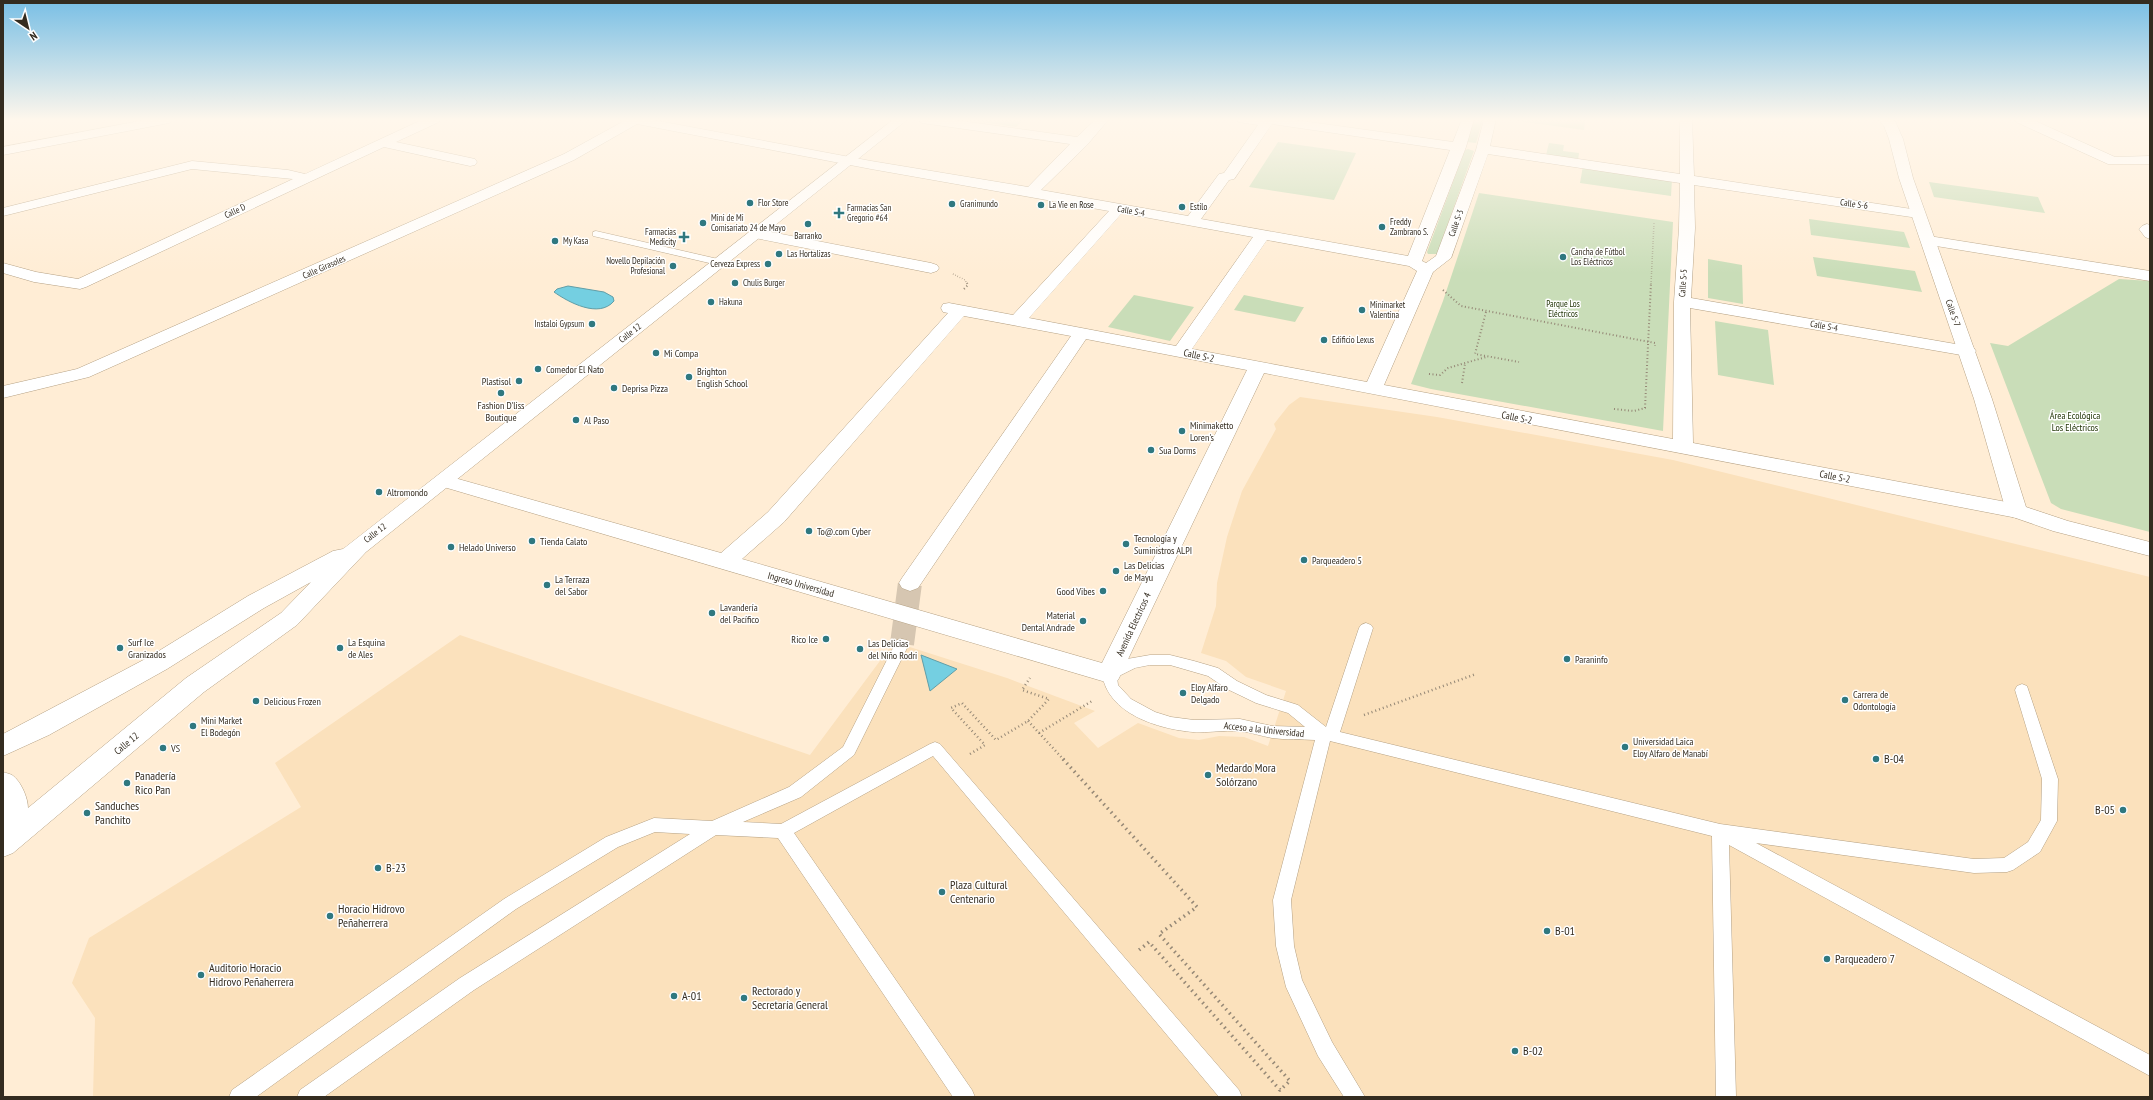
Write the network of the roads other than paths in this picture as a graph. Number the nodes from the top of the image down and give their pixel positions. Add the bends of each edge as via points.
1 (171, 170) edge
2 (249, 170) edge
3 (322, 170) edge
4 (539, 170) edge
5 (835, 170) edge
6 (907, 170) edge
7 (1053, 170) edge
8 (1233, 170) edge
9 (1451, 170) edge
10 (1474, 170) edge
11 (1627, 170) edge
12 (1686, 170) edge
13 (1904, 170) edge
14 (304, 178) junction
15 (1686, 179) junction
16 (1031, 192) junction
17 (1119, 208) junction
18 (3, 212) edge
19 (1918, 214) junction
20 (1191, 222) junction
21 (596, 234) dead end
22 (756, 234) junction
23 (1262, 234) junction
24 (1928, 241) junction
25 (718, 262) junction
26 (1420, 266) junction
27 (3, 268) edge
28 (931, 268) road end
29 (2150, 276) edge
30 (1682, 302) junction
31 (1017, 321) junction
32 (1082, 333) junction
33 (1967, 351) junction
34 (1181, 352) junction
35 (1258, 367) junction
36 (1373, 390) junction
37 (3, 392) edge
38 (1682, 448) junction
39 (444, 482) junction
40 (2017, 512) junction
41 (358, 547) junction
42 (2150, 549) edge
43 (725, 562) junction
44 (910, 583) tunnel mouth
45 (1366, 628) dead end
46 (902, 644) tunnel mouth
47 (1109, 674) junction
48 (2022, 690) dead end
49 (1328, 735) junction
50 (3, 746) edge
51 (3, 783) edge
52 (713, 828) junction
53 (783, 831) junction
54 (1720, 831) junction
55 (3, 839) edge
56 (3, 845) edge
57 (2150, 1066) edge
58 (240, 1097) edge
59 (307, 1097) edge
60 (965, 1097) edge
61 (1232, 1097) edge
62 (1355, 1097) edge
63 (1726, 1097) edge

1 - 18 street
2 - 14 street
3 - 14 street, Calle D
4 - 37 street, Calle Girasoles via 83,373
5 - 22 street, Calle 12
6 - 16 street, Calle S-4
7 - 16 street
8 - 20 street via 1229,176 1224,177
9 - 26 street
10 - 26 street, Calle S-3 via 1443,258
11 - 15 street, Calle S-6
12 - 15 street, Calle S-5
13 - 19 street, Calle S-7
14 - 27 street, Calle D via 80,284 34,277
15 - 19 street, Calle S-6
15 - 30 street, Calle S-5 via 1687,228
16 - 17 street, Calle S-4
17 - 20 street, Calle S-4
17 - 31 street
19 - 24 street, Calle S-7
20 - 23 street, Calle S-4
21 - 25 lane
22 - 25 street, Calle 12
22 - 28 street
23 - 26 street, Calle S-4
23 - 34 street
24 - 29 street
24 - 33 street, Calle S-7
25 - 39 street, Calle 12
26 - 36 street
30 - 33 street, Calle S-4
30 - 38 street, Calle S-5
31 - 32 street, Calle S-2
31 - 43 street, Calle S-2 via 954,309 776,517
32 - 34 street, Calle S-2
32 - 44 street
33 - 40 street, Calle S-7
34 - 35 street, Calle S-2
35 - 36 street, Calle S-2
35 - 47 street, Avenida Electricos 4
36 - 38 street, Calle S-2
38 - 40 street, Calle S-2
39 - 41 street, Calle 12
39 - 43 street, Ingreso Universidad
40 - 42 street, Calle S-2
41 - 50 street, Calle 12 via 256,602 151,667
41 - 56 street, Calle 12 via 289,618 195,685
43 - 47 street, Ingreso Universidad
45 - 49 lane
46 - 52 lane via 849,751 796,792
47 - 49 lane, Acceso a la Universidad via 1132,663 1150,660 1170,660 1194,666 1213,672 1232,685 1293,710
47 - 49 lane, Acceso a la Universidad via 1111,686 1126,703 1150,716 1170,722 1194,726 1240,725 1272,732
48 - 54 lane via 2050,779 2049,821 2034,847 2007,865 1974,866
49 - 54 lane
49 - 62 lane via 1282,900 1285,946 1293,981 1299,994 1325,1049
51 - 55 street via 13,796 15,813
52 - 53 lane
52 - 58 lane via 654,825 612,842 510,904
52 - 59 lane via 467,984
53 - 60 lane
53 - 61 lane via 935,748
54 - 57 lane
54 - 63 lane

